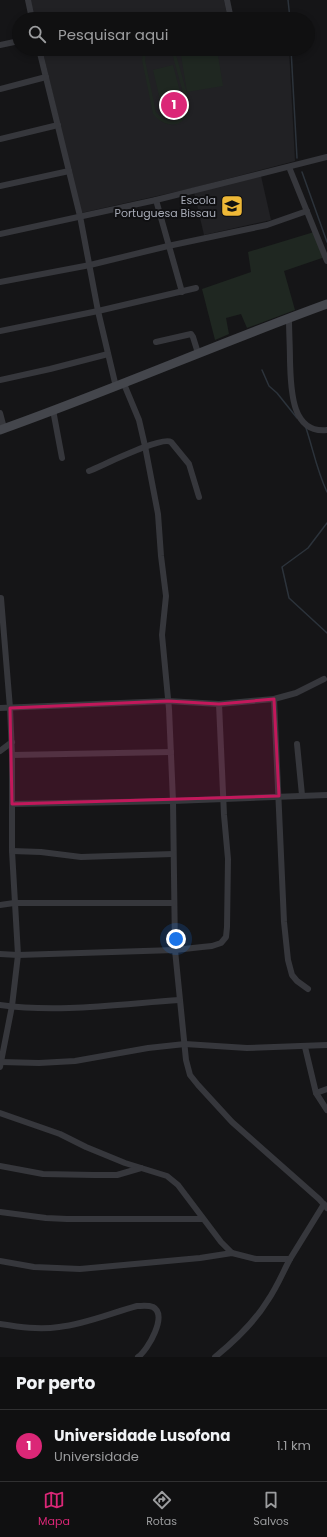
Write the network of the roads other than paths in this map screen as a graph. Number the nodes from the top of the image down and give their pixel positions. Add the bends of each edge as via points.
1 (28, 0) edge
2 (227, 0) edge
3 (31, 12) edge
4 (230, 12) edge
5 (12, 42) edge
6 (0, 45) edge
7 (41, 56) edge
8 (46, 77) junction
9 (0, 89) edge
10 (58, 125) junction
11 (0, 139) edge
12 (327, 157) edge
13 (289, 167) junction
14 (69, 171) junction
15 (0, 186) edge
16 (156, 200) junction
17 (307, 211) junction
18 (80, 216) junction
19 (0, 234) edge
20 (168, 246) junction
21 (327, 261) edge
22 (90, 265) junction
23 (0, 282) edge
24 (196, 288) dead end
25 (182, 292) junction
26 (327, 304) edge
27 (98, 311) junction
28 (289, 318) junction
29 (0, 331) edge
30 (156, 342) dead end
31 (198, 353) junction
32 (108, 354) junction
33 (0, 380) edge
34 (120, 385) junction
35 (53, 410) junction
36 (0, 413) edge
37 (2, 429) edge
38 (327, 430) edge
39 (146, 446) junction
40 (62, 458) dead end
41 (89, 471) dead end
42 (198, 496) dead end
43 (0, 598) edge
44 (324, 679) dead end
45 (274, 699) junction
46 (168, 701) junction
47 (219, 704) junction
48 (0, 708) edge
49 (10, 708) junction
50 (12, 742) junction
51 (297, 744) dead end
52 (0, 751) edge
53 (171, 752) junction
54 (12, 755) junction
55 (302, 795) junction
56 (327, 795) edge
57 (279, 796) junction
58 (224, 799) junction
59 (173, 801) junction
60 (12, 804) junction
61 (12, 851) junction
62 (173, 854) junction
63 (14, 903) junction
64 (173, 903) junction
65 (0, 905) edge
66 (175, 950) junction
67 (0, 954) edge
68 (18, 955) junction
69 (308, 989) dead end
70 (179, 1000) junction
71 (0, 1005) edge
72 (12, 1006) junction
73 (185, 1044) junction
74 (327, 1045) edge
75 (305, 1047) junction
76 (1, 1053) edge
77 (0, 1064) edge
78 (327, 1089) edge
79 (316, 1092) junction
80 (327, 1110) edge
81 (0, 1113) edge
82 (0, 1166) edge
83 (141, 1168) junction
84 (325, 1206) edge
85 (0, 1212) edge
86 (204, 1219) junction
87 (232, 1253) junction
88 (290, 1259) junction
89 (0, 1262) edge
90 (0, 1324) edge
91 (138, 1357) edge
92 (215, 1357) edge

1 - 3 street
2 - 4 street
5 - 6 street
7 - 8 street
8 - 9 street
8 - 10 street
10 - 11 street
10 - 14 street
12 - 13 street
13 - 16 street
13 - 17 street
14 - 15 street
14 - 18 street
16 - 18 street
16 - 20 street
17 - 20 street via 267,225
17 - 21 street
18 - 19 street
18 - 22 street
20 - 22 street
20 - 25 street
22 - 23 street
22 - 27 street
24 - 25 street
25 - 27 street
26 - 28 main road
27 - 29 street
27 - 32 street
28 - 31 main road
28 - 38 street via 290,381 294,406 309,427 320,431
30 - 31 street via 191,334
31 - 34 main road
32 - 33 street
32 - 34 street
34 - 35 main road
34 - 39 street via 138,420
35 - 37 main road
35 - 40 street
36 - 37 street
39 - 41 street
39 - 42 street via 162,440 171,442 189,464
39 - 46 street via 158,514 166,596 162,635
43 - 49 street
44 - 45 street
45 - 47 street
45 - 57 street
46 - 47 street
46 - 49 street
46 - 53 street
47 - 58 street
48 - 49 street
49 - 50 street
50 - 52 street
50 - 54 street
51 - 55 street
53 - 54 street
53 - 59 street
54 - 60 street
55 - 56 street
55 - 57 street
57 - 58 street
57 - 69 street via 284,922 289,969 292,976
58 - 59 street
58 - 66 street via 228,859 226,937 212,946
59 - 60 street
59 - 62 street
60 - 61 street
61 - 62 street via 81,856
61 - 63 street
62 - 64 street
63 - 64 street
63 - 65 street
63 - 68 street
64 - 66 street
66 - 68 street
66 - 70 street
67 - 68 street
68 - 72 street
70 - 72 street via 74,1007
70 - 73 street
71 - 72 street
72 - 76 street
73 - 75 street via 247,1048
73 - 77 street via 62,1062
73 - 84 street via 190,1075 198,1085 232,1122
74 - 75 street
75 - 79 street
76 - 77 street
78 - 79 street
79 - 80 street
81 - 83 street via 60,1134 110,1158
82 - 83 street via 43,1174 113,1176
83 - 86 street via 173,1180
84 - 88 street
85 - 86 street via 66,1219
86 - 87 street
87 - 88 street via 256,1259
87 - 89 street via 80,1269 34,1267
88 - 92 street via 269,1300 252,1323
90 - 91 street via 58,1328 137,1306 154,1308 159,1320 150,1343

